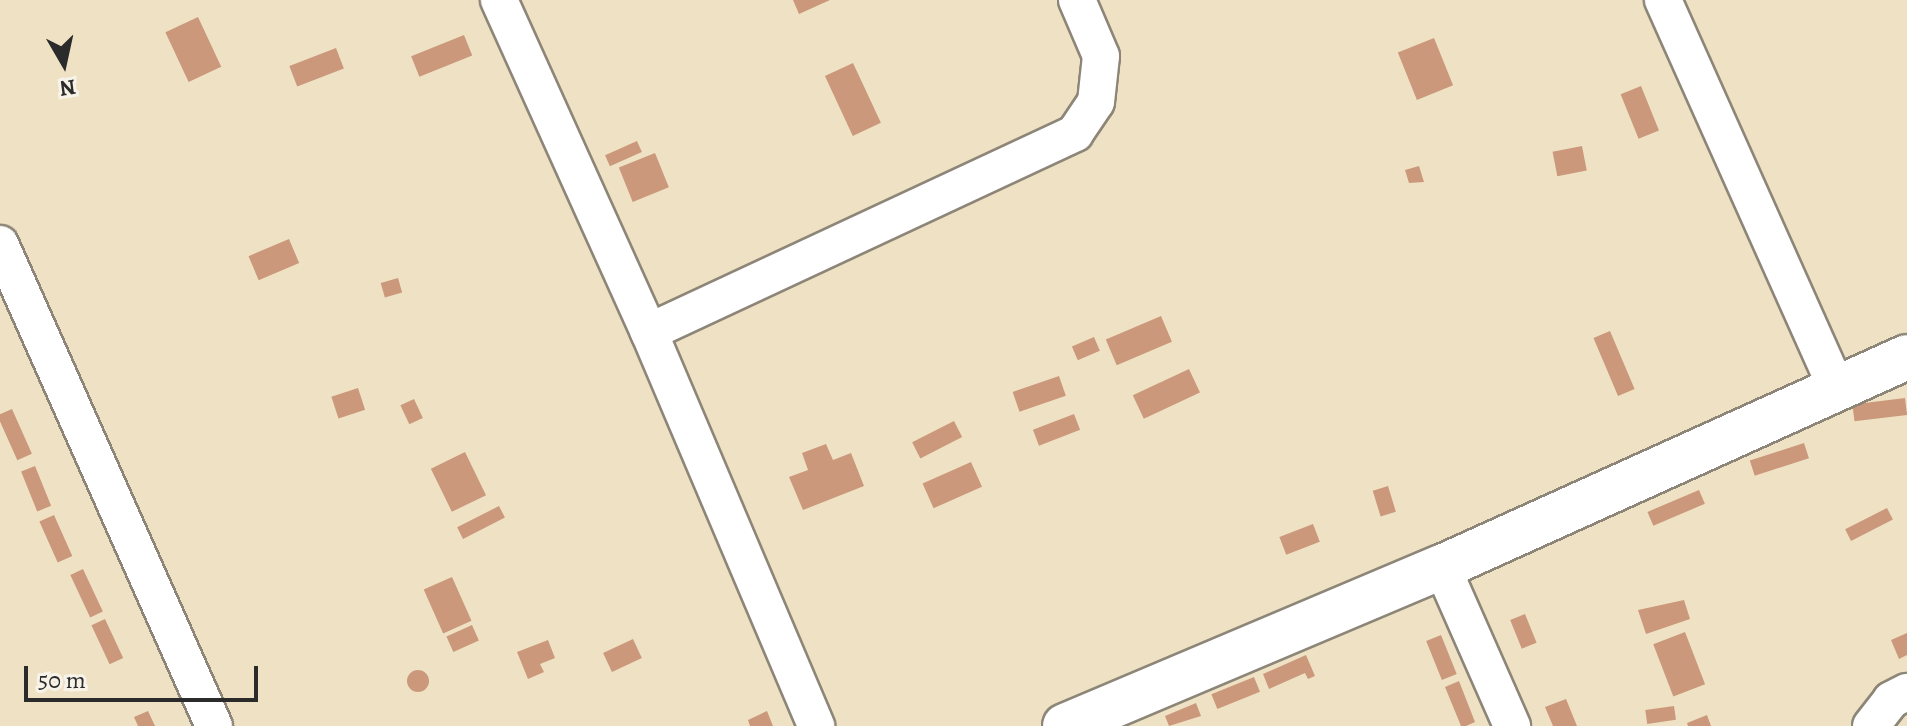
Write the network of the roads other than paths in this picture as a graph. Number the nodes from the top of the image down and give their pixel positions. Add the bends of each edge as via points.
1 (499, 0) edge
2 (1077, 0) edge
3 (1663, 0) edge
4 (0, 244) edge
5 (649, 332) junction
6 (1907, 357) edge
7 (1837, 389) junction
8 (1442, 567) junction
9 (1907, 692) edge
10 (214, 726) edge
11 (816, 726) edge
12 (1065, 726) edge
13 (1512, 726) edge
14 (1871, 726) edge

1 - 5 street
2 - 5 street via 1101,56 1096,102 1075,133
3 - 7 street
4 - 10 street
5 - 11 street
6 - 7 street
7 - 8 street
8 - 12 street
8 - 13 street
9 - 14 street via 1891,700

